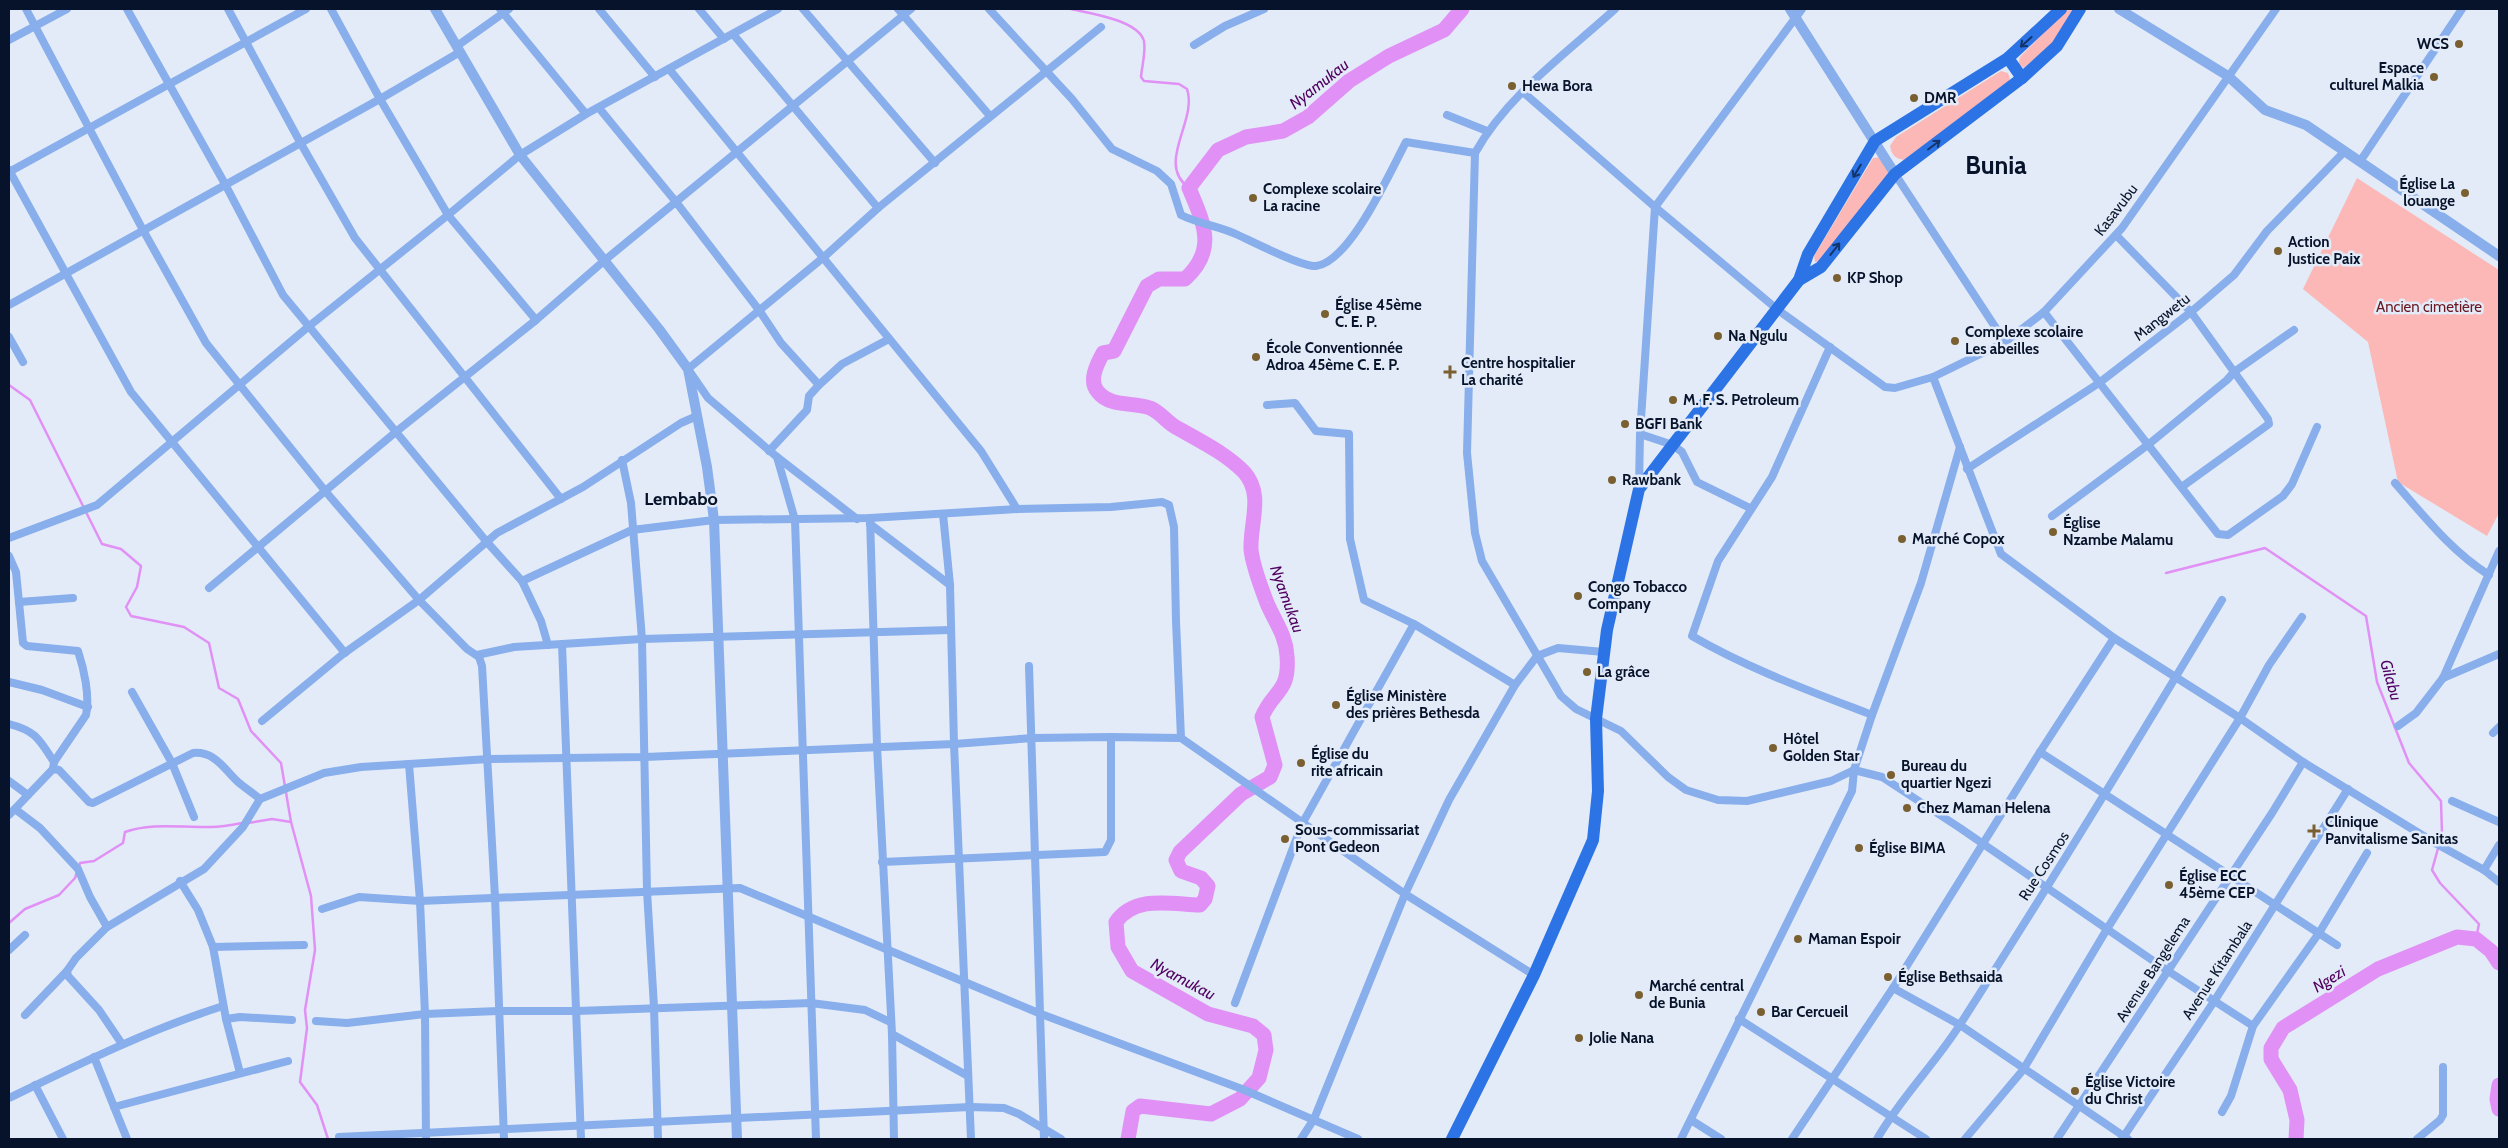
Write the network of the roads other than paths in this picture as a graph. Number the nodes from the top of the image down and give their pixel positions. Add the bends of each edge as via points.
1 (26, 9) edge
2 (67, 9) edge
3 (127, 9) edge
4 (228, 9) edge
5 (306, 9) edge
6 (331, 9) edge
7 (435, 9) edge
8 (599, 9) edge
9 (699, 9) edge
10 (778, 9) edge
11 (803, 9) edge
12 (911, 9) edge
13 (989, 9) edge
14 (1264, 9) edge
15 (1615, 9) edge
16 (2061, 9) edge
17 (2080, 9) edge
18 (2119, 9) edge
19 (2276, 9) edge
20 (2462, 9) edge
21 (504, 10) edge
22 (901, 12) edge
23 (1796, 12) edge
24 (36, 26) junction
25 (1101, 27) dead end
26 (733, 34) junction
27 (724, 39) junction
28 (9, 40) edge
29 (246, 42) junction
30 (1194, 45) dead end
31 (458, 49) junction
32 (2008, 58) junction
33 (848, 61) junction
34 (669, 69) junction
35 (1047, 72) junction
36 (655, 76) junction
37 (2228, 76) junction
38 (2022, 78) junction
39 (167, 84) junction
40 (1523, 92) junction
41 (380, 99) junction
42 (793, 105) junction
43 (598, 108) junction
44 (586, 114) junction
45 (1447, 115) dead end
46 (990, 116) junction
47 (89, 128) junction
48 (1487, 132) junction
49 (300, 142) junction
50 (1875, 142) junction
51 (737, 151) junction
52 (2344, 152) junction
53 (1475, 153) junction
54 (520, 155) junction
55 (2361, 160) junction
56 (935, 163) junction
57 (9, 171) edge
58 (1895, 174) junction
59 (225, 184) junction
60 (676, 202) junction
61 (1655, 207) junction
62 (878, 208) junction
63 (448, 215) junction
64 (143, 230) junction
65 (2116, 235) junction
66 (2499, 256) edge
67 (824, 257) junction
68 (605, 260) junction
69 (379, 269) junction
70 (66, 272) junction
71 (1799, 280) junction
72 (9, 305) edge
73 (759, 310) junction
74 (1778, 310) junction
75 (2044, 312) junction
76 (2191, 312) junction
77 (536, 320) junction
78 (308, 327) junction
79 (2294, 330) dead end
80 (9, 337) edge
81 (889, 339) junction
82 (2005, 342) junction
83 (1830, 347) junction
84 (23, 362) dead end
85 (688, 369) junction
86 (2234, 372) junction
87 (464, 377) junction
88 (1933, 377) junction
89 (2099, 383) junction
90 (239, 384) junction
91 (819, 385) junction
92 (1267, 405) dead end
93 (697, 416) junction
94 (2317, 427) dead end
95 (397, 431) junction
96 (1640, 434) junction
97 (171, 440) junction
98 (2150, 444) junction
99 (1673, 445) junction
100 (1960, 447) junction
101 (770, 451) junction
102 (777, 457) junction
103 (622, 460) junction
104 (1967, 469) junction
105 (2395, 483) dead end
106 (2183, 486) junction
107 (1639, 489) junction
108 (326, 492) junction
109 (561, 499) junction
110 (1750, 508) junction
111 (1017, 509) junction
112 (943, 514) junction
113 (2052, 516) dead end
114 (857, 519) junction
115 (714, 520) junction
116 (795, 520) junction
117 (870, 521) junction
118 (632, 530) junction
119 (9, 538) edge
120 (486, 541) junction
121 (258, 547) junction
122 (2499, 551) edge
123 (9, 556) edge
124 (2489, 575) junction
125 (522, 581) junction
126 (950, 585) junction
127 (209, 588) dead end
128 (73, 598) dead end
129 (419, 600) junction
130 (2222, 600) dead end
131 (19, 602) junction
132 (2302, 617) dead end
133 (1414, 624) junction
134 (950, 630) junction
135 (873, 632) junction
136 (798, 633) junction
137 (718, 638) junction
138 (2114, 638) junction
139 (642, 639) junction
140 (562, 644) junction
141 (548, 645) junction
142 (1604, 652) junction
143 (345, 653) junction
144 (2499, 654) edge
145 (477, 655) junction
146 (1537, 656) junction
147 (1029, 666) dead end
148 (2176, 678) junction
149 (2443, 678) junction
150 (9, 682) edge
151 (1515, 685) junction
152 (132, 692) dead end
153 (88, 707) junction
154 (1872, 715) junction
155 (2240, 718) junction
156 (1596, 719) junction
157 (262, 721) dead end
158 (9, 724) edge
159 (2398, 726) dead end
160 (1111, 737) junction
161 (1033, 738) junction
162 (1181, 738) junction
163 (954, 744) junction
164 (877, 746) junction
165 (801, 749) junction
166 (723, 752) junction
167 (2040, 752) junction
168 (645, 757) junction
169 (489, 759) junction
170 (566, 759) junction
171 (2303, 762) junction
172 (172, 763) junction
173 (409, 764) junction
174 (54, 766) junction
175 (1854, 770) junction
176 (9, 781) edge
177 (2348, 789) junction
178 (2107, 794) junction
179 (28, 795) junction
180 (260, 799) junction
181 (2452, 801) dead end
182 (12, 812) edge
183 (194, 817) dead end
184 (2499, 822) edge
185 (1302, 824) junction
186 (2167, 836) junction
187 (1983, 843) junction
188 (2499, 845) edge
189 (2367, 853) dead end
190 (1034, 855) junction
191 (960, 858) junction
192 (882, 862) junction
193 (2484, 870) junction
194 (2231, 875) junction
195 (180, 881) junction
196 (2499, 882) edge
197 (728, 888) junction
198 (2046, 888) junction
199 (646, 891) junction
200 (1405, 894) junction
201 (572, 896) junction
202 (495, 897) junction
203 (420, 901) junction
204 (2276, 905) junction
205 (322, 909) dead end
206 (809, 918) junction
207 (107, 927) junction
208 (2107, 929) junction
209 (2319, 933) junction
210 (25, 935) dead end
211 (304, 945) dead end
212 (2337, 945) dead end
213 (214, 947) junction
214 (888, 949) junction
215 (9, 950) edge
216 (67, 971) junction
217 (2168, 971) junction
218 (1534, 975) junction
219 (965, 981) junction
220 (1893, 988) junction
221 (2215, 1000) junction
222 (812, 1003) junction
223 (1235, 1003) dead end
224 (731, 1005) junction
225 (223, 1006) junction
226 (654, 1007) junction
227 (498, 1011) junction
228 (577, 1011) junction
229 (25, 1014) dead end
230 (425, 1014) junction
231 (1041, 1014) junction
232 (226, 1019) junction
233 (1739, 1019) junction
234 (292, 1020) dead end
235 (316, 1021) dead end
236 (890, 1022) junction
237 (1960, 1026) junction
238 (2253, 1026) junction
239 (892, 1034) junction
240 (122, 1044) junction
241 (94, 1057) junction
242 (288, 1061) dead end
243 (2444, 1067) dead end
244 (2023, 1070) junction
245 (240, 1073) junction
246 (968, 1076) junction
247 (1831, 1080) junction
248 (35, 1085) junction
249 (9, 1098) edge
250 (114, 1107) junction
251 (970, 1107) junction
252 (2078, 1107) junction
253 (893, 1111) junction
254 (2222, 1112) dead end
255 (815, 1114) junction
256 (736, 1118) junction
257 (1890, 1118) junction
258 (1314, 1119) junction
259 (1691, 1120) junction
260 (657, 1123) junction
261 (581, 1126) junction
262 (504, 1128) junction
263 (1044, 1129) junction
264 (426, 1135) edge
265 (339, 1137) dead end
266 (2124, 1138) edge
267 (63, 1139) edge
268 (127, 1139) edge
269 (504, 1139) edge
270 (582, 1139) edge
271 (658, 1139) edge
272 (737, 1139) edge
273 (816, 1139) edge
274 (894, 1139) edge
275 (971, 1139) edge
276 (1044, 1139) edge
277 (1062, 1139) edge
278 (1301, 1139) edge
279 (1358, 1139) edge
280 (1452, 1139) edge
281 (1681, 1139) edge
282 (1721, 1139) edge
283 (1792, 1139) edge
284 (1878, 1139) edge
285 (1926, 1139) edge
286 (1965, 1139) edge
287 (2057, 1139) edge
288 (2417, 1139) edge

1 - 24 street
2 - 24 street
3 - 39 street
4 - 29 street
5 - 29 street
6 - 41 street
7 - 31 street
8 - 36 street
9 - 27 street
10 - 26 street
11 - 33 street
12 - 22 street
13 - 35 street
14 - 30 street via 1225,26
15 - 40 street
16 -> 32 main road
17 - 38 main road via 2057,46
18 - 37 street
19 - 37 street, Kasavubu
20 - 55 street
21 - 31 street
21 - 44 street
22 - 33 street
22 - 46 street
23 - 50 street
23 - 61 street
24 - 28 street
24 - 47 street
25 - 35 street
26 - 27 street
26 - 42 street
27 - 34 street
29 - 39 street
29 - 49 street
31 - 41 street
31 - 54 street
32 - 38 main road
32 - 50 main road
33 - 42 street
33 - 56 street
34 - 36 street
34 - 51 street
35 - 46 street
35 - 53 street via 1112,149 1162,174 1171,184 1181,215 1198,223 1218,226 1314,266 1328,262 1354,235 1406,142
36 - 43 street
37 - 52 street via 2265,110 2306,125
37 - 65 street, Kasavubu
58 -> 38 main road
39 - 47 street
39 - 59 street
40 - 48 street
40 - 61 street, Kasavubu
41 - 49 street
41 - 63 street
42 - 51 street
42 - 62 street
43 - 44 street
43 - 60 street
44 - 54 street
45 - 48 street
46 - 56 street
47 - 57 street
47 - 64 street
48 - 53 street
49 - 59 street
49 - 69 street via 355,238
50 - 58 street
50 -> 71 main road via 1808,254
51 - 60 street
51 - 67 street
52 - 55 street
52 - 76 street, Mangwetu via 2267,231 2234,275
53 - 146 street via 1467,453 1475,533 1482,561
54 - 63 street
54 - 68 street
55 - 66 street
56 - 62 street
57 - 70 street
71 -> 58 main road via 1821,267
58 - 82 street
59 - 64 street
59 - 78 street via 283,295
60 - 68 street
60 - 73 street
61 - 74 street, Kasavubu
61 - 96 street
62 - 67 street
63 - 69 street
63 - 77 street
64 - 70 street
64 - 90 street via 206,343
65 - 75 street, Kasavubu
65 - 76 street
67 - 73 street
67 - 81 street
68 - 77 street
68 - 85 street
69 - 78 street
69 - 87 street
70 - 72 street
70 - 97 street via 131,392
71 - 74 main road
73 - 85 street
73 - 91 street via 781,343
74 - 83 street, Kasavubu
74 - 99 main road
75 - 82 street, Kasavubu
75 - 89 street
76 - 86 street
76 - 89 street, Mangwetu
77 - 87 street
78 - 90 street
78 - 95 street
79 - 86 street
80 - 84 street
81 - 91 street via 842,364
81 - 111 street via 981,451
82 - 88 street, Kasavubu
83 - 88 street, Kasavubu via 1885,387 1895,388
83 - 110 street via 1772,477
85 - 93 street
85 - 101 street via 708,398
86 - 98 street
86 - 106 street via 2269,424
87 - 95 street
87 - 109 street
88 - 100 street
89 - 98 street
89 - 104 street, Mangwetu
90 - 97 street
90 - 108 street
91 - 101 street via 809,396 807,410
92 - 133 street via 1295,403 1316,431 1349,434 1350,539 1364,600
93 - 103 street via 681,422
93 - 115 street
94 - 106 street via 2284,496 2228,535 2218,534
95 - 108 street
95 - 120 street
96 - 99 street
96 - 107 street
97 - 119 street via 97,505
97 - 121 street
98 - 106 street
98 - 113 street
99 - 107 main road
99 - 110 street via 1682,452 1697,482
100 - 104 street
100 - 154 street via 1921,583
101 - 102 street
102 - 114 street
102 - 116 street
103 - 109 street
103 - 118 street via 631,503
104 - 138 street via 2001,554
105 - 124 street via 2450,546
107 - 142 main road
108 - 121 street
108 - 129 street
109 - 120 street
110 - 154 street via 1718,561 1692,636 1726,656 1776,678
111 - 112 street
111 - 162 street via 1111,507 1162,502 1169,505 1174,527
112 - 117 street
112 - 126 street
114 - 116 street
114 - 117 street
115 - 116 street
115 - 118 street
115 - 137 street
116 - 136 street
117 - 126 street
117 - 135 street
118 - 125 street
118 - 139 street
120 - 125 street
120 - 129 street
121 - 127 street
121 - 143 street
122 - 124 street
123 - 131 street via 16,572
124 - 149 street
125 - 141 street via 542,620
126 - 134 street
128 - 131 street
129 - 143 street
129 - 145 street via 467,649
130 - 148 street, Rue Cosmos
131 - 153 street via 26,646 78,651
132 - 155 street via 2269,665
133 - 151 street
133 - 185 street
134 - 135 street
134 - 163 street
135 - 136 street
135 - 164 street
136 - 137 street
136 - 165 street
137 - 139 street
137 - 166 street
138 - 148 street
138 - 167 street
139 - 140 street
139 - 168 street
140 - 141 street
140 - 170 street
141 - 145 street via 514,647
142 - 146 street via 1558,648
142 - 156 main road
143 - 157 street
144 - 149 street
145 - 169 street via 482,666
146 - 151 street
146 - 156 street via 1561,696 1576,709
147 - 161 street
148 - 155 street
148 - 178 street, Rue Cosmos
149 - 159 street via 2416,712
150 - 153 street
151 - 200 street via 1449,800
152 - 172 street
153 - 174 street
154 - 175 street
155 - 171 street
155 - 186 street
156 - 175 street via 1621,731 1686,790 1718,800 1747,801 1831,781
156 - 218 main road via 1598,791 1593,840
158 - 174 street via 38,735
160 - 161 street
160 - 162 street
160 - 190 street via 1111,840 1105,852
161 - 163 street
161 - 190 street
162 - 185 street
163 - 164 street
163 - 191 street
164 - 165 street
164 - 192 street
165 - 166 street
165 - 206 street
166 - 168 street
166 - 197 street
167 - 178 street
167 - 187 street
168 - 170 street
168 - 199 street
169 - 170 street
169 - 173 street
169 - 202 street
170 - 201 street
171 - 177 street
171 - 194 street, Avenue Bangelema
172 - 174 street via 93,804
172 - 180 street via 202,752 216,759
172 - 183 street
173 - 180 street via 324,773
173 - 203 street
174 - 179 street
175 - 187 street via 1882,777
175 - 233 street via 1852,791
176 - 179 street
177 - 193 street
177 - 204 street, Avenue Kitambala
178 - 186 street
178 - 198 street, Rue Cosmos
179 - 182 street
180 - 195 street via 243,827 224,849 204,869
181 - 184 street
182 - 207 street via 40,828 78,869
185 - 200 street
185 - 223 street
186 - 194 street
186 - 208 street
187 - 198 street
187 - 220 street
188 - 193 street
189 - 209 street
190 - 191 street
190 - 231 street
191 - 192 street
191 - 219 street
192 - 214 street
193 - 196 street
194 - 204 street
194 - 217 street, Avenue Bangelema
195 - 207 street
195 - 213 street via 198,910
197 - 199 street
197 - 206 street via 740,888
197 - 224 street
198 - 208 street
198 - 237 street, Rue Cosmos
199 - 201 street
199 - 226 street
200 - 218 street
200 - 258 street
201 - 202 street
201 - 228 street
202 - 203 street
202 - 227 street
203 - 205 street via 359,897
203 - 230 street
204 - 209 street
204 - 221 street, Avenue Kitambala
206 - 214 street
206 - 222 street
207 - 216 street
208 - 217 street
208 - 244 street
209 - 212 street
209 - 238 street
210 - 215 street
211 - 213 street
213 - 225 street
214 - 219 street
214 - 236 street
216 - 229 street
216 - 240 street
217 - 221 street
217 - 252 street, Avenue Bangelema
218 - 280 main road
219 - 231 street
219 - 246 street
220 - 237 street
220 - 247 street
221 - 238 street
221 - 266 street, Avenue Kitambala
222 - 224 street
222 - 236 street via 866,1010
222 - 255 street
224 - 226 street
224 - 256 street
225 - 232 street
225 - 240 street
226 - 228 street
226 - 260 street
227 - 228 street
227 - 230 street
227 - 262 street
228 - 261 street
230 - 235 street via 347,1023
230 - 264 street
231 - 258 street
231 - 263 street
232 - 234 street
232 - 245 street
233 - 247 street
233 - 259 street
236 - 239 street
237 - 244 street
237 - 257 street, Rue Cosmos
238 - 254 street via 2231,1096
239 - 246 street
239 - 253 street
240 - 241 street
241 - 248 street
241 - 250 street
242 - 245 street
243 - 288 street via 2443,1115
244 - 252 street
244 - 286 street
245 - 250 street
246 - 251 street
247 - 257 street
247 - 283 street
248 - 249 street
248 - 267 street
250 - 268 street
251 - 253 street
251 - 263 street via 1004,1108
251 - 275 street
252 - 266 street
252 - 287 street, Avenue Bangelema
253 - 255 street
253 - 274 street
255 - 256 street
255 - 273 street
256 - 260 street
256 - 272 street
257 - 284 street, Rue Cosmos
257 - 285 street
258 - 278 street
258 - 279 street
259 - 281 street
259 - 282 street
260 - 261 street
260 - 271 street
261 - 262 street
261 - 270 street
262 - 264 street
262 - 269 street
263 - 276 street
263 - 277 street
264 - 265 street

